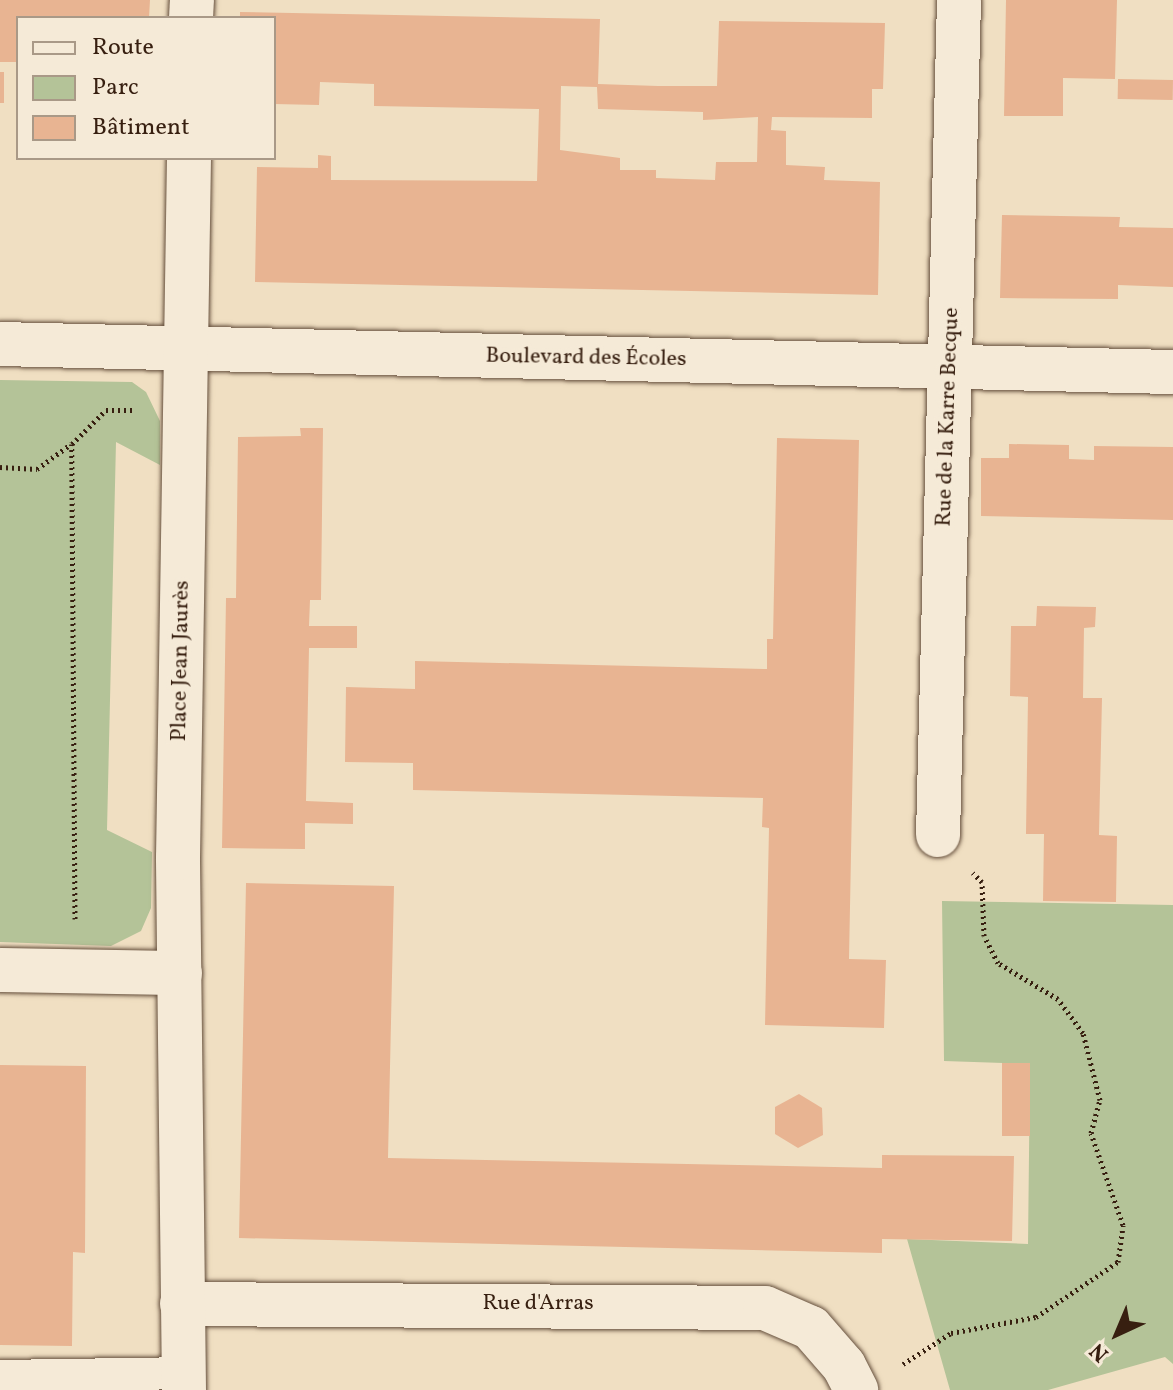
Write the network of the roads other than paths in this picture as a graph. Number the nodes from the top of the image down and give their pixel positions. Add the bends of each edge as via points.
1 (959, 0) edge
2 (189, 160) edge
3 (0, 344) edge
4 (185, 349) junction
5 (949, 368) junction
6 (1173, 372) edge
7 (938, 835) road end
8 (0, 970) edge
9 (180, 973) junction
10 (182, 1304) junction
11 (0, 1376) edge
12 (183, 1382) edge
13 (856, 1390) edge

1 - 5 street, Rue de la Karre Becque
2 - 4 street, Place Jean Jaurès
3 - 4 street, Boulevard des Écoles
4 - 5 street, Boulevard des Écoles
4 - 9 street, Place Jean Jaurès
5 - 6 street, Boulevard des Écoles
5 - 7 street, Rue de la Karre Becque
8 - 9 street
9 - 10 street, Place Jean Jaurès
10 - 12 street, Place Jean Jaurès
10 - 13 street, Rue d'Arras via 765,1308 811,1328 844,1366
11 - 12 lane

